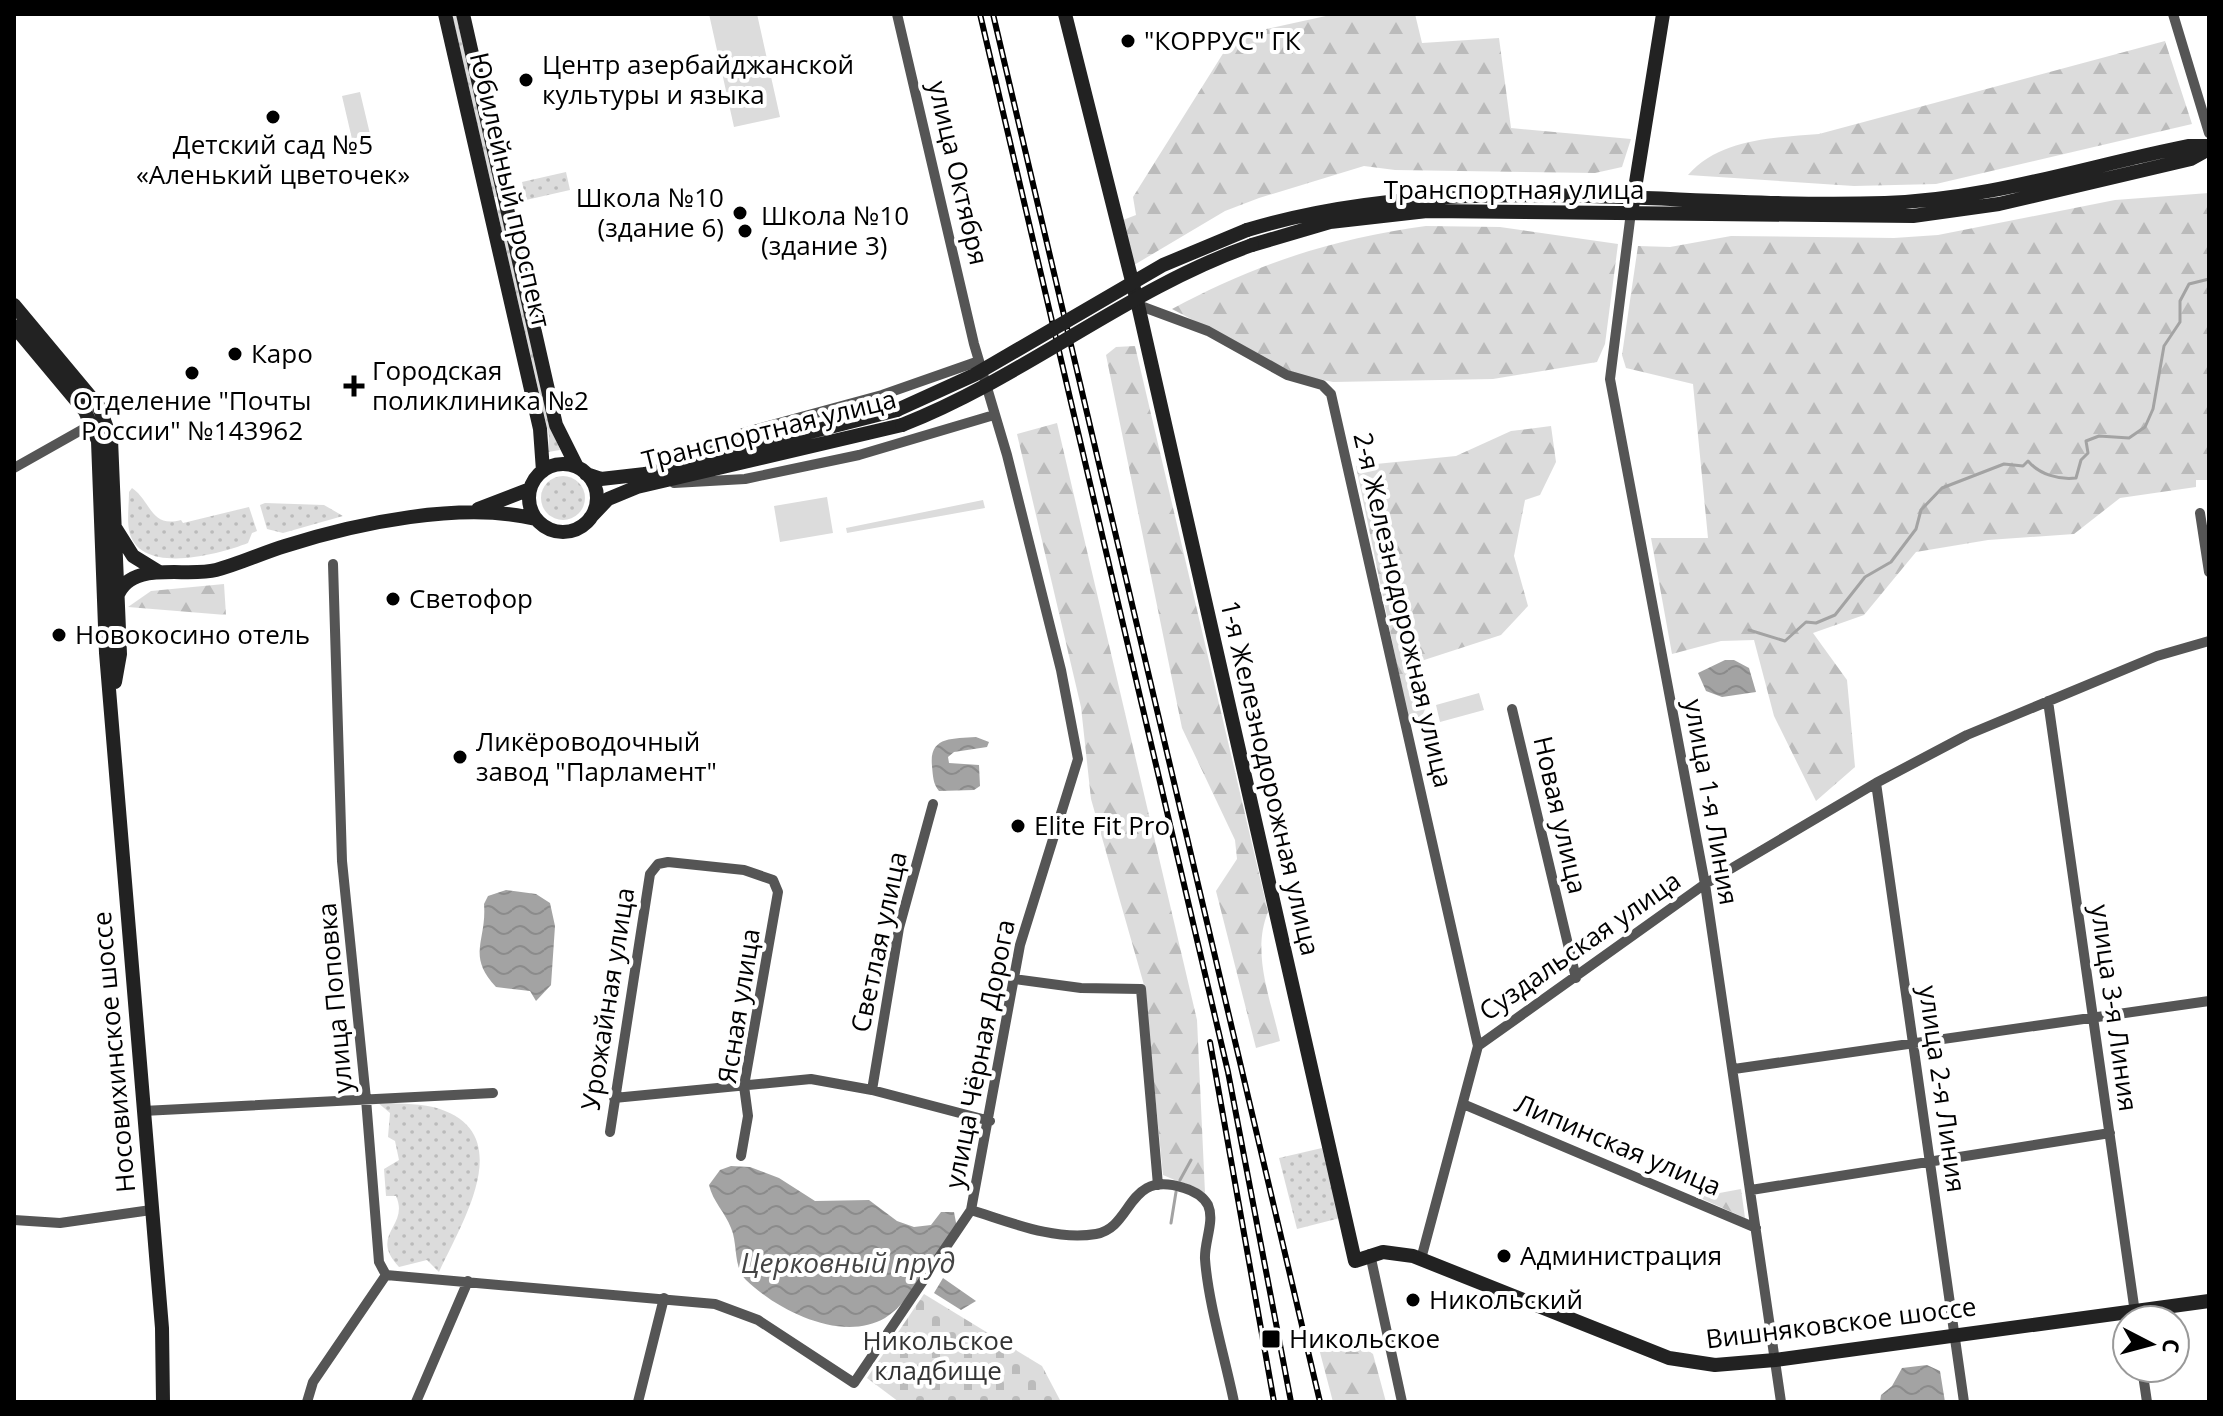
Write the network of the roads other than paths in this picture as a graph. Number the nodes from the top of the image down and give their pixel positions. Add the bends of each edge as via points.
1 (445, 14) edge
2 (463, 14) edge
3 (897, 14) edge
4 (1065, 14) edge
5 (1663, 14) edge
6 (2173, 14) edge
7 (2209, 133) edge
8 (2209, 148) edge
9 (1632, 205) junction
10 (14, 305) edge
11 (1138, 305) junction
12 (14, 326) edge
13 (979, 361) junction
14 (994, 415) junction
15 (900, 417) junction
16 (92, 424) junction
17 (14, 468) edge
18 (543, 471) junction
19 (582, 471) junction
20 (654, 477) junction
21 (530, 489) junction
22 (470, 512) junction
23 (2200, 513) dead end
24 (590, 518) junction
25 (536, 519) junction
26 (114, 526) junction
27 (333, 564) dead end
28 (159, 572) junction
29 (2209, 572) edge
30 (117, 597) junction
31 (2209, 641) edge
32 (112, 698) junction
33 (2048, 701) junction
34 (1512, 709) dead end
35 (1876, 783) junction
36 (933, 804) dead end
37 (1705, 884) junction
38 (777, 910) joint
39 (1576, 978) junction
40 (1014, 979) junction
41 (2209, 1001) edge
42 (2093, 1018) junction
43 (1913, 1043) junction
44 (1478, 1046) junction
45 (1734, 1069) junction
46 (744, 1086) junction
47 (872, 1090) junction
48 (493, 1093) dead end
49 (614, 1098) junction
50 (366, 1099) junction
51 (1463, 1104) junction
52 (143, 1111) junction
53 (990, 1121) junction
54 (610, 1132) dead end
55 (2110, 1133) junction
56 (741, 1156) dead end
57 (1930, 1162) junction
58 (1158, 1185) junction
59 (1751, 1190) junction
60 (151, 1210) junction
61 (971, 1210) junction
62 (14, 1220) edge
63 (1756, 1228) junction
64 (1370, 1254) junction
65 (1421, 1259) junction
66 (1355, 1261) joint
67 (386, 1275) junction
68 (468, 1281) junction
69 (664, 1298) junction
70 (2133, 1304) edge
71 (2111, 1319) edge
72 (1955, 1335) junction
73 (1775, 1360) junction
74 (163, 1402) edge
75 (307, 1402) edge
76 (416, 1402) edge
77 (638, 1402) edge
78 (1234, 1402) edge
79 (1402, 1402) edge
80 (1781, 1402) edge
81 (1964, 1402) edge

1 - 18 street, Юбилейный проспект via 540,429
2 - 19 street, Юбилейный проспект via 556,425
3 - 13 street, улица Октября
4 - 11 street, 1-я Железнодорожная улица
5 - 9 street
6 - 7 street
8 - 9 street, Транспортная улица via 2188,146 2010,187 1926,200
9 - 15 street, Транспортная улица, bridge via 1374,215 1330,222 1252,245 1171,278 953,403
9 - 15 street, Транспортная улица, bridge via 1478,196 1372,201 1247,230 1163,265
9 - 37 street, улица 1-я Линия via 1610,379
10 - 26 street, Носовихинское шоссе via 104,417 111,439
11 - 44 street, 2-я Железнодорожная улица via 1208,331 1331,394
11 - 66 street, 1-я Железнодорожная улица
12 - 16 street, Носовихинское шоссе
13 - 14 street, улица Чёрная Дорога
13 - 20 street via 882,395 743,433
14 - 20 street via 887,448 745,479
14 - 40 street, улица Чёрная Дорога via 1061,670 1078,759
15 - 20 street, Транспортная улица
16 - 17 street
16 - 32 street, Носовихинское шоссе via 98,441
18 - 19 street via 559,464
18 - 21 street
19 - 20 street, Транспортная улица via 601,479
19 - 24 street via 596,490
20 - 24 street, Транспортная улица via 608,499
21 - 22 street
21 - 25 street
22 - 25 street
22 - 28 street via 347,529 213,571
23 - 29 street
24 - 25 street via 568,531 550,529
26 - 28 street via 133,556
26 - 30 street, Носовихинское шоссе
27 - 50 street, улица Поповка via 342,861
28 - 30 street via 129,580
30 - 32 street, Носовихинское шоссе via 120,654
31 - 33 street, Суздальская улица via 2157,656
32 - 52 street, Носовихинское шоссе
33 - 35 street, Суздальская улица via 1967,735
33 - 42 street, улица 3-я Линия
34 - 39 street, Новая улица
35 - 37 street, Суздальская улица
35 - 43 street, улица 2-я Линия
36 - 47 street, Светлая улица via 899,928
37 - 39 street, Суздальская улица
37 - 45 street, улица 1-я Линия
38 - 46 street, Ясная улица
38 - 49 street, Урожайная улица via 773,880 762,875 658,864 650,874
39 - 44 street, Суздальская улица
40 - 53 street, улица Чёрная Дорога
40 - 58 street via 1141,989
41 - 42 street
42 - 43 street
42 - 55 street, улица 3-я Линия
43 - 45 street
43 - 57 street, улица 2-я Линия
44 - 51 street, Суздальская улица
45 - 59 street, улица 1-я Линия
46 - 47 street via 811,1079
46 - 49 street
46 - 56 street, Ясная улица via 748,1116
47 - 53 street
48 - 50 street
49 - 54 street, Урожайная улица
50 - 52 street
50 - 67 street, улица Поповка via 379,1262
51 - 63 street, Липинская улица
51 - 65 street, Суздальская улица
52 - 60 street, Носовихинское шоссе
53 - 61 street, улица Чёрная Дорога
55 - 57 street
55 - 70 street, улица 3-я Линия
57 - 59 street
57 - 72 street, улица 2-я Линия
58 - 61 street via 1135,1195 1115,1224 1095,1234 1035,1230
58 - 78 street via 1194,1191 1207,1203 1205,1259
59 - 63 street, улица 1-я Линия
60 - 62 street via 60,1223
60 - 74 street, Носовихинское шоссе
61 - 69 street, улица Чёрная Дорога via 854,1383 758,1320 715,1304
63 - 73 street, улица 1-я Линия
64 - 65 street, Вишняковское шоссе via 1393,1252
64 - 66 street, Вишняковское шоссе
64 - 79 street
65 - 73 street, Вишняковское шоссе via 1681,1362
67 - 68 street, улица Чёрная Дорога
67 - 75 street via 313,1382
68 - 69 street, улица Чёрная Дорога
68 - 76 street
69 - 77 street
71 - 72 street, Вишняковское шоссе
72 - 73 street, Вишняковское шоссе
72 - 81 street, улица 2-я Линия
73 - 80 street, улица 1-я Линия

